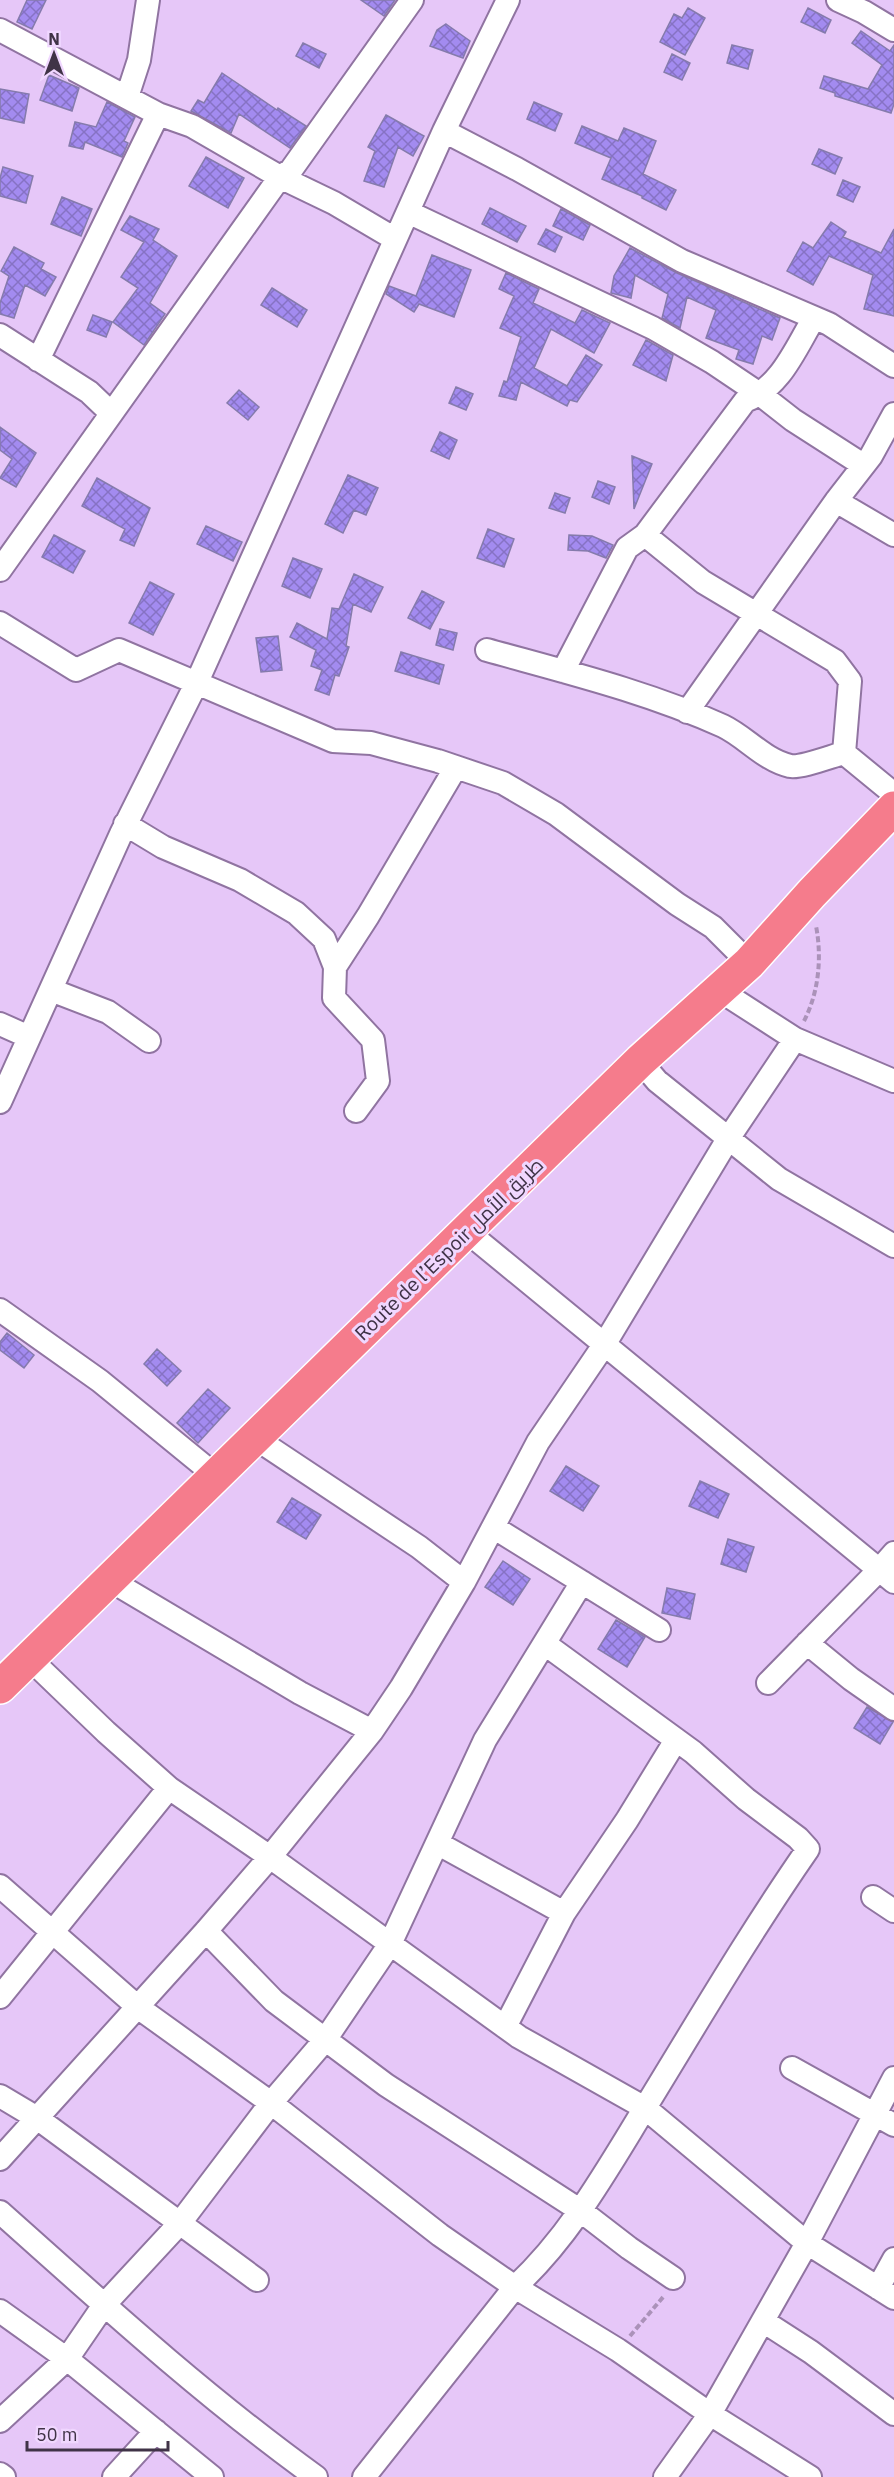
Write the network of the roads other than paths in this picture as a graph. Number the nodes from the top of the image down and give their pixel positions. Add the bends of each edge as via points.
1 (148, 0) edge
2 (412, 0) edge
3 (508, 0) edge
4 (837, 0) edge
5 (0, 30) edge
6 (894, 30) edge
7 (127, 97) junction
8 (158, 114) junction
9 (444, 131) junction
10 (280, 177) junction
11 (408, 212) junction
12 (395, 239) junction
13 (814, 318) junction
14 (0, 335) edge
15 (39, 360) junction
16 (894, 366) edge
17 (761, 394) junction
18 (111, 413) junction
19 (894, 414) edge
20 (863, 465) junction
21 (836, 501) junction
22 (645, 535) junction
23 (894, 535) edge
24 (0, 570) edge
25 (756, 613) junction
26 (0, 623) edge
27 (487, 650) dead end
28 (562, 671) junction
29 (197, 682) junction
30 (687, 712) junction
31 (844, 753) junction
32 (456, 767) junction
33 (894, 794) edge
34 (894, 808) edge
35 (125, 824) junction
36 (749, 963) junction
37 (335, 968) junction
38 (51, 990) junction
39 (719, 990) junction
40 (0, 1024) edge
41 (29, 1037) junction
42 (795, 1040) junction
43 (149, 1041) dead end
44 (640, 1061) junction
45 (894, 1081) edge
46 (0, 1102) edge
47 (356, 1111) dead end
48 (728, 1139) junction
49 (465, 1230) junction
50 (894, 1246) edge
51 (0, 1310) edge
52 (604, 1345) junction
53 (255, 1438) junction
54 (215, 1474) junction
55 (493, 1527) junction
56 (894, 1552) edge
57 (887, 1576) edge
58 (108, 1579) junction
59 (464, 1582) junction
60 (582, 1582) junction
61 (659, 1630) dead end
62 (807, 1643) junction
63 (545, 1644) junction
64 (28, 1657) junction
65 (768, 1683) dead end
66 (0, 1686) edge
67 (894, 1709) edge
68 (372, 1731) junction
69 (676, 1740) junction
70 (169, 1788) junction
71 (437, 1843) junction
72 (270, 1857) junction
73 (0, 1886) edge
74 (873, 1897) dead end
75 (894, 1911) edge
76 (564, 1913) junction
77 (206, 1931) junction
78 (52, 1932) junction
79 (390, 1944) junction
80 (0, 1997) edge
81 (139, 2008) junction
82 (505, 2027) junction
83 (326, 2040) junction
84 (792, 2068) dead end
85 (894, 2078) edge
86 (0, 2096) edge
87 (271, 2103) junction
88 (645, 2108) junction
89 (37, 2118) junction
90 (885, 2119) edge
91 (0, 2159) edge
92 (581, 2211) junction
93 (0, 2212) edge
94 (180, 2223) junction
95 (807, 2242) junction
96 (894, 2259) edge
97 (673, 2278) road end
98 (257, 2280) dead end
99 (515, 2287) junction
100 (886, 2293) edge
101 (104, 2305) junction
102 (0, 2311) edge
103 (763, 2321) junction
104 (67, 2359) junction
105 (710, 2414) junction
106 (894, 2414) edge
107 (0, 2421) edge
108 (156, 2431) junction
109 (788, 2471) edge
110 (0, 2474) edge
111 (4, 2477) edge
112 (114, 2477) edge
113 (212, 2477) edge
114 (316, 2477) edge
115 (364, 2477) edge
116 (665, 2477) edge
117 (810, 2477) edge

1 - 7 street via 139,60
2 - 10 street via 291,170
3 - 9 street
4 - 6 street
5 - 7 street
7 - 8 street
8 - 10 street via 192,126
8 - 15 street
9 - 11 street
9 - 13 street via 682,261
10 - 12 street via 334,202
10 - 18 street
11 - 12 street
11 - 17 street via 653,328
12 - 29 street
13 - 16 street
13 - 17 street via 779,376
14 - 15 street
15 - 18 street via 89,392
17 - 20 street via 793,420
17 - 22 street via 745,401
18 - 24 street
19 - 20 street
20 - 21 street
21 - 23 street
21 - 25 street
22 - 25 street via 703,582
22 - 28 street via 627,548
25 - 30 street
25 - 31 street via 835,662 850,681
26 - 29 street via 76,670 119,650
27 - 28 street
28 - 30 street
29 - 32 street via 333,741 371,742
29 - 35 street
30 - 31 street via 725,727 766,755 792,766
31 - 33 street
32 - 36 street via 503,783 556,814 713,927
32 - 37 street
34 - 36 highway, Route de l’Espoir طريق الأمل
35 - 37 street via 164,847 240,880 296,913 324,939
35 - 38 street
36 - 39 highway, Route de l’Espoir طريق الأمل
37 - 47 street via 334,998 373,1040 378,1081
38 - 41 street
38 - 43 street via 108,1012
39 - 42 street
39 - 44 highway, Route de l’Espoir طريق الأمل
40 - 41 street
41 - 46 street
42 - 45 street
42 - 48 street
44 - 48 street via 657,1081
44 - 49 highway, Route de l’Espoir طريق الأمل
48 - 50 street via 779,1179
48 - 52 street
49 - 52 street
49 - 53 highway, Route de l’Espoir طريق الأمل
51 - 54 street via 100,1381
52 - 55 street via 538,1442
52 - 57 street
53 - 54 highway, Route de l’Espoir طريق الأمل
53 - 59 street via 419,1546
54 - 58 highway, Route de l’Espoir طريق الأمل
55 - 59 street
55 - 60 street
56 - 57 street
57 - 62 street
58 - 64 highway, Route de l’Espoir طريق الأمل
58 - 68 street
59 - 68 street
60 - 61 street
60 - 63 street
62 - 65 street
62 - 67 street
63 - 69 street
63 - 71 street via 485,1740
64 - 66 highway, Route de l’Espoir طريق الأمل
64 - 70 street
68 - 72 street
69 - 76 street
69 - 88 street via 808,1850 771,1902
70 - 72 street
70 - 78 street
71 - 76 street
71 - 79 street
72 - 77 street
72 - 79 street
73 - 78 street
74 - 75 street
76 - 82 street
77 - 81 street
77 - 83 street via 274,2001
78 - 80 street
78 - 81 street
79 - 82 street
79 - 83 street
81 - 87 street
81 - 89 street
82 - 88 street
83 - 87 street
83 - 92 street via 386,2085
84 - 90 street
85 - 90 street
86 - 89 street
87 - 94 street
87 - 99 street via 440,2235
88 - 92 street
88 - 95 street
89 - 91 street
89 - 94 street
90 - 95 street
92 - 97 street
92 - 99 street
93 - 101 street
94 - 98 street
94 - 101 street
95 - 100 street
95 - 103 street
96 - 100 street
99 - 105 street via 618,2350
99 - 115 street
101 - 104 street
101 - 114 street via 261,2437
102 - 104 street
103 - 105 street
103 - 106 street
104 - 107 street
104 - 108 street
105 - 109 street
105 - 116 street
108 - 112 street
108 - 113 street
109 - 117 street
110 - 111 street

